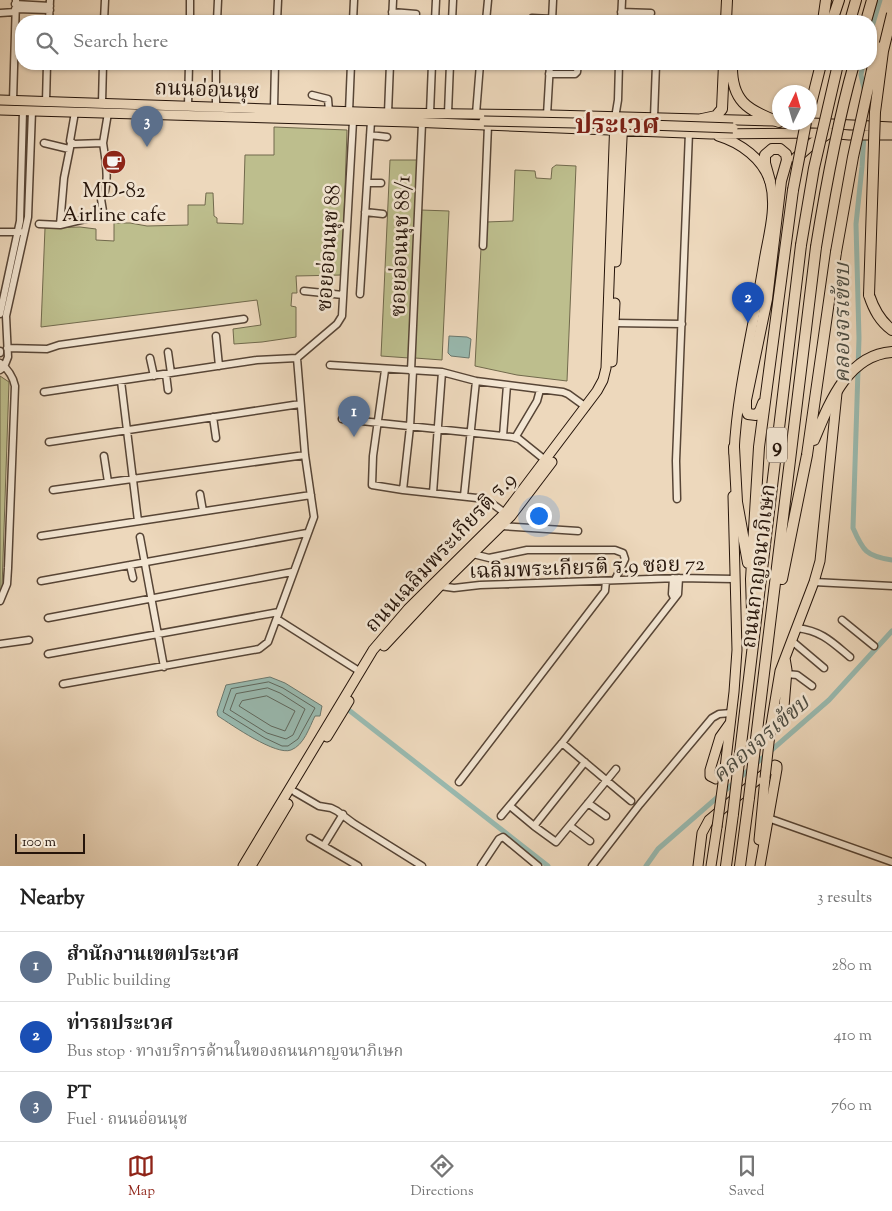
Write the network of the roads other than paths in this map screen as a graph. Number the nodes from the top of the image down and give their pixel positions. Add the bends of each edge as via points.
1 (105, 0) edge
2 (190, 0) edge
3 (218, 0) edge
4 (278, 0) edge
5 (354, 0) edge
6 (393, 0) edge
7 (436, 0) edge
8 (453, 0) edge
9 (488, 0) edge
10 (553, 0) edge
11 (622, 0) edge
12 (727, 0) edge
13 (733, 0) edge
14 (826, 0) edge
15 (839, 0) edge
16 (856, 0) edge
17 (872, 0) edge
18 (892, 4) edge
19 (50, 5) edge
20 (15, 6) edge
21 (392, 12) joint
22 (622, 12) junction
23 (0, 13) edge
24 (651, 13) dead end
25 (416, 14) dead end
26 (892, 14) edge
27 (104, 15) edge
28 (190, 15) edge
29 (217, 15) edge
30 (277, 15) edge
31 (353, 15) edge
32 (435, 15) edge
33 (452, 15) edge
34 (487, 15) edge
35 (552, 15) edge
36 (622, 15) edge
37 (726, 15) edge
38 (733, 15) edge
39 (824, 15) edge
40 (834, 15) edge
41 (852, 15) edge
42 (868, 15) edge
43 (877, 51) edge
44 (20, 70) edge
45 (47, 70) edge
46 (103, 70) edge
47 (189, 70) edge
48 (216, 70) edge
49 (276, 70) edge
50 (351, 70) edge
51 (390, 70) edge
52 (432, 70) edge
53 (450, 70) edge
54 (480, 70) edge
55 (549, 70) edge
56 (577, 70) edge
57 (619, 70) edge
58 (656, 70) edge
59 (724, 70) edge
60 (732, 70) edge
61 (815, 70) edge
62 (819, 70) edge
63 (837, 70) edge
64 (852, 70) edge
65 (872, 70) edge
66 (549, 74) junction
67 (813, 85) edge
68 (816, 85) edge
69 (312, 95) dead end
70 (0, 100) edge
71 (22, 101) junction
72 (46, 102) junction
73 (102, 103) junction
74 (188, 106) junction
75 (216, 107) junction
76 (274, 108) junction
77 (0, 110) edge
78 (27, 111) junction
79 (329, 111) junction
80 (75, 112) junction
81 (349, 112) junction
82 (108, 113) junction
83 (388, 113) junction
84 (448, 113) junction
85 (476, 114) junction
86 (547, 115) junction
87 (432, 116) junction
88 (412, 117) junction
89 (594, 117) junction
90 (619, 118) junction
91 (643, 118) junction
92 (654, 118) junction
93 (702, 119) junction
94 (772, 120) edge
95 (353, 121) junction
96 (371, 121) junction
97 (422, 123) junction
98 (486, 123) junction
99 (772, 123) edge
100 (817, 124) edge
101 (772, 125) edge
102 (594, 129) junction
103 (618, 130) junction
104 (642, 130) junction
105 (793, 130) edge
106 (804, 130) edge
107 (891, 131) edge
108 (689, 132) junction
109 (800, 133) junction
110 (829, 133) junction
111 (711, 134) junction
112 (370, 136) junction
113 (387, 137) dead end
114 (44, 143) dead end
115 (103, 143) junction
116 (70, 146) junction
117 (783, 174) junction
118 (770, 181) junction
119 (367, 183) junction
120 (381, 184) dead end
121 (365, 212) junction
122 (382, 214) dead end
123 (39, 224) dead end
124 (60, 225) junction
125 (18, 231) junction
126 (0, 232) edge
127 (25, 233) junction
128 (483, 246) dead end
129 (304, 291) dead end
130 (360, 294) dead end
131 (343, 295) junction
132 (0, 314) edge
133 (244, 319) dead end
134 (614, 323) junction
135 (682, 324) junction
136 (892, 330) edge
137 (216, 336) dead end
138 (7, 348) junction
139 (168, 352) dead end
140 (892, 352) edge
141 (150, 358) dead end
142 (297, 358) junction
143 (330, 365) dead end
144 (2, 366) edge
145 (219, 366) junction
146 (385, 370) junction
147 (412, 371) junction
148 (442, 372) junction
149 (168, 374) junction
150 (768, 375) junction
151 (154, 376) junction
152 (121, 381) junction
153 (476, 381) junction
154 (507, 385) junction
155 (168, 390) dead end
156 (540, 390) junction
157 (44, 392) dead end
158 (837, 392) junction
159 (300, 404) junction
160 (586, 407) junction
161 (213, 417) junction
162 (342, 418) dead end
163 (378, 423) junction
164 (410, 427) junction
165 (127, 430) junction
166 (439, 430) junction
167 (471, 432) junction
168 (503, 436) junction
169 (216, 438) dead end
170 (515, 438) junction
171 (49, 442) dead end
172 (734, 447) junction
173 (305, 455) junction
174 (807, 455) junction
175 (104, 456) dead end
176 (546, 460) junction
177 (133, 479) junction
178 (108, 482) junction
179 (53, 490) dead end
180 (403, 490) junction
181 (433, 492) junction
182 (200, 494) dead end
183 (311, 495) junction
184 (464, 496) junction
185 (677, 500) dead end
186 (203, 511) junction
187 (505, 513) junction
188 (138, 521) junction
189 (501, 526) junction
190 (578, 531) dead end
191 (307, 533) junction
192 (41, 536) dead end
193 (140, 537) dead end
194 (473, 554) junction
195 (144, 562) junction
196 (130, 565) junction
197 (292, 572) junction
198 (133, 578) dead end
199 (676, 578) junction
200 (734, 579) junction
201 (751, 579) junction
202 (615, 580) junction
203 (41, 581) dead end
204 (606, 581) junction
205 (814, 582) junction
206 (440, 586) junction
207 (892, 586) edge
208 (151, 599) junction
209 (0, 600) edge
210 (278, 616) junction
211 (48, 618) dead end
212 (842, 620) dead end
213 (770, 628) junction
214 (796, 628) junction
215 (158, 635) junction
216 (29, 640) dead end
217 (792, 641) junction
218 (0, 644) edge
219 (754, 645) junction
220 (874, 646) dead end
221 (48, 654) dead end
222 (850, 657) dead end
223 (785, 658) junction
224 (164, 667) junction
225 (824, 668) dead end
226 (360, 671) junction
227 (787, 674) junction
228 (63, 684) dead end
229 (812, 686) dead end
230 (731, 713) junction
231 (730, 723) junction
232 (562, 743) junction
233 (585, 762) junction
234 (616, 769) dead end
235 (607, 780) junction
236 (459, 782) dead end
237 (295, 792) junction
238 (631, 801) dead end
239 (588, 803) junction
240 (510, 806) junction
241 (343, 814) junction
242 (501, 816) dead end
243 (606, 816) dead end
244 (768, 818) junction
245 (534, 826) junction
246 (570, 826) junction
247 (310, 838) dead end
248 (590, 842) dead end
249 (324, 845) junction
250 (892, 862) edge
251 (484, 865) edge
252 (244, 866) edge
253 (251, 866) edge
254 (358, 866) edge
255 (422, 866) edge
256 (538, 866) edge
257 (592, 866) edge
258 (698, 866) edge
259 (711, 866) edge
260 (726, 866) edge
261 (740, 866) edge
262 (758, 866) edge

1 - 27 street
2 - 28 street
3 - 29 street
4 - 30 street
5 - 31 street
6 - 21 street
7 - 32 street
8 - 33 street
9 - 34 street
10 - 35 street
11 - 22 street
12 - 37 highway
13 - 38 highway
14 - 39 highway
15 - 40 highway
16 - 41 highway
17 - 42 highway
18 - 43 highway, bridge
19 - 20 street
20 - 23 street
21 - 25 street
22 - 24 street
22 - 36 street
26 - 136 highway, bridge via 882,51 875,112 869,296 879,318
44 - 71 street
45 - 72 street
46 - 73 street
47 - 74 street
48 - 75 street
49 - 76 street
50 - 81 street
51 - 83 street
52 - 87 street
53 - 84 street
54 - 85 street
55 - 66 street
56 - 66 street via 575,74
57 - 90 street, ถนนเฉลิมพระเกียรติ ร.9
58 - 92 street
59 - 93 highway via 722,109 716,116
60 - 94 highway via 733,85 741,101
61 - 67 highway
62 - 68 highway
63 - 219 highway, ถนนกาญจนาภิเษก / 9, bridge via 814,168 801,244
64 - 213 highway, ถนนกาญจนาภิเษก / 9, bridge via 828,169 816,247
65 - 174 highway, bridge via 836,252
66 - 86 street
69 - 79 street via 328,99
70 - 71 main road, ถนนอ่อนนุช
71 - 72 main road, ถนนอ่อนนุช
71 - 78 main road
72 - 73 main road, ถนนอ่อนนุช
73 - 74 main road, ถนนอ่อนนุช
74 - 75 main road, ถนนอ่อนนุช
75 - 76 main road, ถนนอ่อนนุช
76 - 79 main road, ถนนอ่อนนุช
77 - 78 main road, ถนนอ่อนนุช
78 - 80 main road, ถนนอ่อนนุช
78 - 125 street
78 - 127 street via 28,217
79 - 81 main road, ถนนอ่อนนุช
80 - 82 main road, ถนนอ่อนนุช
80 - 116 street
81 - 83 main road, ถนนอ่อนนุช
82 - 95 main road, ถนนอ่อนนุช
82 - 115 street
83 - 88 main road, ถนนอ่อนนุช
84 - 85 main road, ถนนอ่อนนุช
84 - 87 main road, ถนนอ่อนนุช
85 - 86 main road, ถนนอ่อนนุช
86 - 89 main road, ถนนอ่อนนุช
87 - 88 main road, ถนนอ่อนนุช
87 - 98 main road, ถนนอ่อนนุช
88 - 96 main road, ถนนอ่อนนุช
88 - 97 main road, ถนนอ่อนนุช
89 - 90 main road, ถนนอ่อนนุช
89 - 102 main road via 600,123
90 - 91 main road, ถนนอ่อนนุช
90 - 103 main road, ถนนเฉลิมพระเกียรติ ร.9
91 - 92 main road, ถนนอ่อนนุช
91 - 104 main road via 636,125
92 - 93 main road, ถนนอ่อนนุช
93 - 99 main road, ถนนอ่อนนุช
95 - 96 main road, ถนนอ่อนนุช
95 - 131 street, ซอยอ่อนนุช 88
96 - 112 street
97 - 98 main road, ถนนอ่อนนุช
97 - 147 street, ซอยอ่อนนุช 88/1
98 - 101 main road, ถนนอ่อนนุช, bridge via 733,128
98 - 102 main road, ถนนอ่อนนุช
98 - 128 street
100 - 107 main road, ถนนอ่อนนุช, bridge
102 - 103 main road, ถนนอ่อนนุช
103 - 104 main road, ถนนอ่อนนุช
103 - 134 main road, ถนนเฉลิมพระเกียรติ ร.9
103 - 160 main road, ถนนเฉลิมพระเกียรติ ร.9 via 606,368 604,380
104 - 108 main road, ถนนอ่อนนุช
105 - 109 main road, ถนนอ่อนนุช
106 - 150 highway, bridge via 793,190
107 - 110 main road, ถนนอ่อนนุช, bridge via 849,135
108 - 111 main road, ถนนอ่อนนุช
108 - 135 street
109 - 110 main road, ถนนอ่อนนุช
109 - 111 main road, ถนนอ่อนนุช
110 - 117 highway via 797,157
111 - 118 main road via 745,148
112 - 113 street
112 - 119 street
114 - 116 street
115 - 116 street
115 - 124 street via 106,193 101,199 102,215
116 - 124 street
117 - 118 highway via 786,154 780,149 770,150 764,158
117 - 150 highway via 767,299 746,400 748,414 760,411
118 - 172 main road via 772,218
119 - 120 street
119 - 121 street
121 - 122 street
121 - 130 street
123 - 124 street
125 - 126 street
125 - 127 street
125 - 132 street
127 - 138 street via 6,316
129 - 131 street
131 - 142 street, ซอยอ่อนนุช 88 via 340,321
133 - 138 street via 47,349
134 - 135 street
134 - 189 main road, ถนนเฉลิมพระเกียรติ ร.9 via 611,371 605,390
135 - 185 street
137 - 145 street
138 - 144 street via 8,357
139 - 149 street
140 - 158 highway via 875,355 857,365
141 - 151 street
142 - 145 street
142 - 159 street
143 - 146 street
144 - 209 street via 13,378 15,386 7,584
145 - 149 street
146 - 147 street
146 - 163 street
147 - 148 street
147 - 164 street, ซอยอ่อนนุช 88/1
148 - 153 street
148 - 166 street
149 - 151 street
149 - 155 street
150 - 201 highway via 759,447
151 - 152 street
152 - 157 street
152 - 165 street
153 - 154 street
153 - 167 street
154 - 156 street
154 - 168 street
156 - 160 street via 568,394
156 - 170 street
158 - 174 highway
158 - 205 main road via 823,545
159 - 161 street
159 - 173 street
160 - 176 main road, ถนนเฉลิมพระเกียรติ ร.9
161 - 165 street
161 - 169 street
162 - 163 street
163 - 164 street
163 - 180 street via 371,483 373,486
164 - 166 street
164 - 180 street, ซอยอ่อนนุช 88/1
165 - 171 street
165 - 177 street
166 - 167 street
166 - 181 street
167 - 168 street
167 - 184 street
168 - 170 street
170 - 176 street
172 - 200 main road
172 - 201 highway via 737,502
173 - 177 street
173 - 183 street
174 - 213 highway
175 - 178 street
176 - 187 main road, ถนนเฉลิมพระเกียรติ ร.9
177 - 178 street
177 - 188 street
178 - 179 street
180 - 181 street
181 - 184 street
182 - 186 street
183 - 186 street
183 - 191 street via 314,516
184 - 187 street via 486,499
186 - 188 street
187 - 226 main road, ถนนเฉลิมพระเกียรติ ร.9 via 408,609 383,637
188 - 192 street
189 - 190 street
189 - 194 main road, ถนนเฉลิมพระเกียรติ ร.9
191 - 195 street
191 - 197 street
193 - 195 street
194 - 202 street via 489,558 527,550 616,550 623,553 625,559
194 - 206 main road, ถนนเฉลิมพระเกียรติ ร.9
195 - 196 street
195 - 208 street
196 - 198 street
196 - 203 street
197 - 208 street
197 - 210 street
199 - 200 street, เฉลิมพระเกียรติ ร.9 ซอย 72
199 - 202 street, เฉลิมพระเกียรติ ร.9 ซอย 72
199 - 232 street via 674,598
200 - 230 main road via 737,650
201 - 219 highway
202 - 204 street, เฉลิมพระเกียรติ ร.9 ซอย 72
204 - 206 street, เฉลิมพระเกียรติ ร.9 ซอย 72
204 - 236 street via 605,591
205 - 207 street
205 - 214 main road
206 - 237 main road, ถนนเฉลิมพระเกียรติ ร.9 via 376,656
208 - 211 street
208 - 215 street
210 - 215 street
210 - 224 street via 268,642 259,649
210 - 226 street
212 - 220 street
213 - 261 highway, ถนนกาญจนาภิเษก / 9, bridge
214 - 217 main road
214 - 222 street via 822,634
215 - 221 street
215 - 224 street
216 - 218 street
217 - 223 main road
217 - 225 street
219 - 260 highway, ถนนกาญจนาภิเษก / 9, bridge
223 - 227 main road
223 - 262 main road, bridge via 771,724
224 - 228 street
226 - 252 main road, ถนนเฉลิมพระเกียรติ ร.9
227 - 229 street via 797,675
227 - 231 main road via 783,720 716,778 711,778 710,770 720,737
230 - 231 main road
230 - 257 street via 712,718
231 - 259 main road, bridge
232 - 233 street
232 - 240 street
233 - 235 street
233 - 245 street
234 - 235 street
235 - 238 street
235 - 239 street
237 - 241 street via 319,806
237 - 253 main road, ถนนเฉลิมพระเกียรติ ร.9
239 - 243 street
239 - 246 street
240 - 242 street
240 - 245 street
241 - 249 street
241 - 255 street
244 - 250 street
244 - 258 main road via 777,769 775,764 709,820 702,833
244 - 262 main road
245 - 246 street via 556,842
246 - 248 street
247 - 249 street
249 - 254 street
251 - 256 street via 503,837

